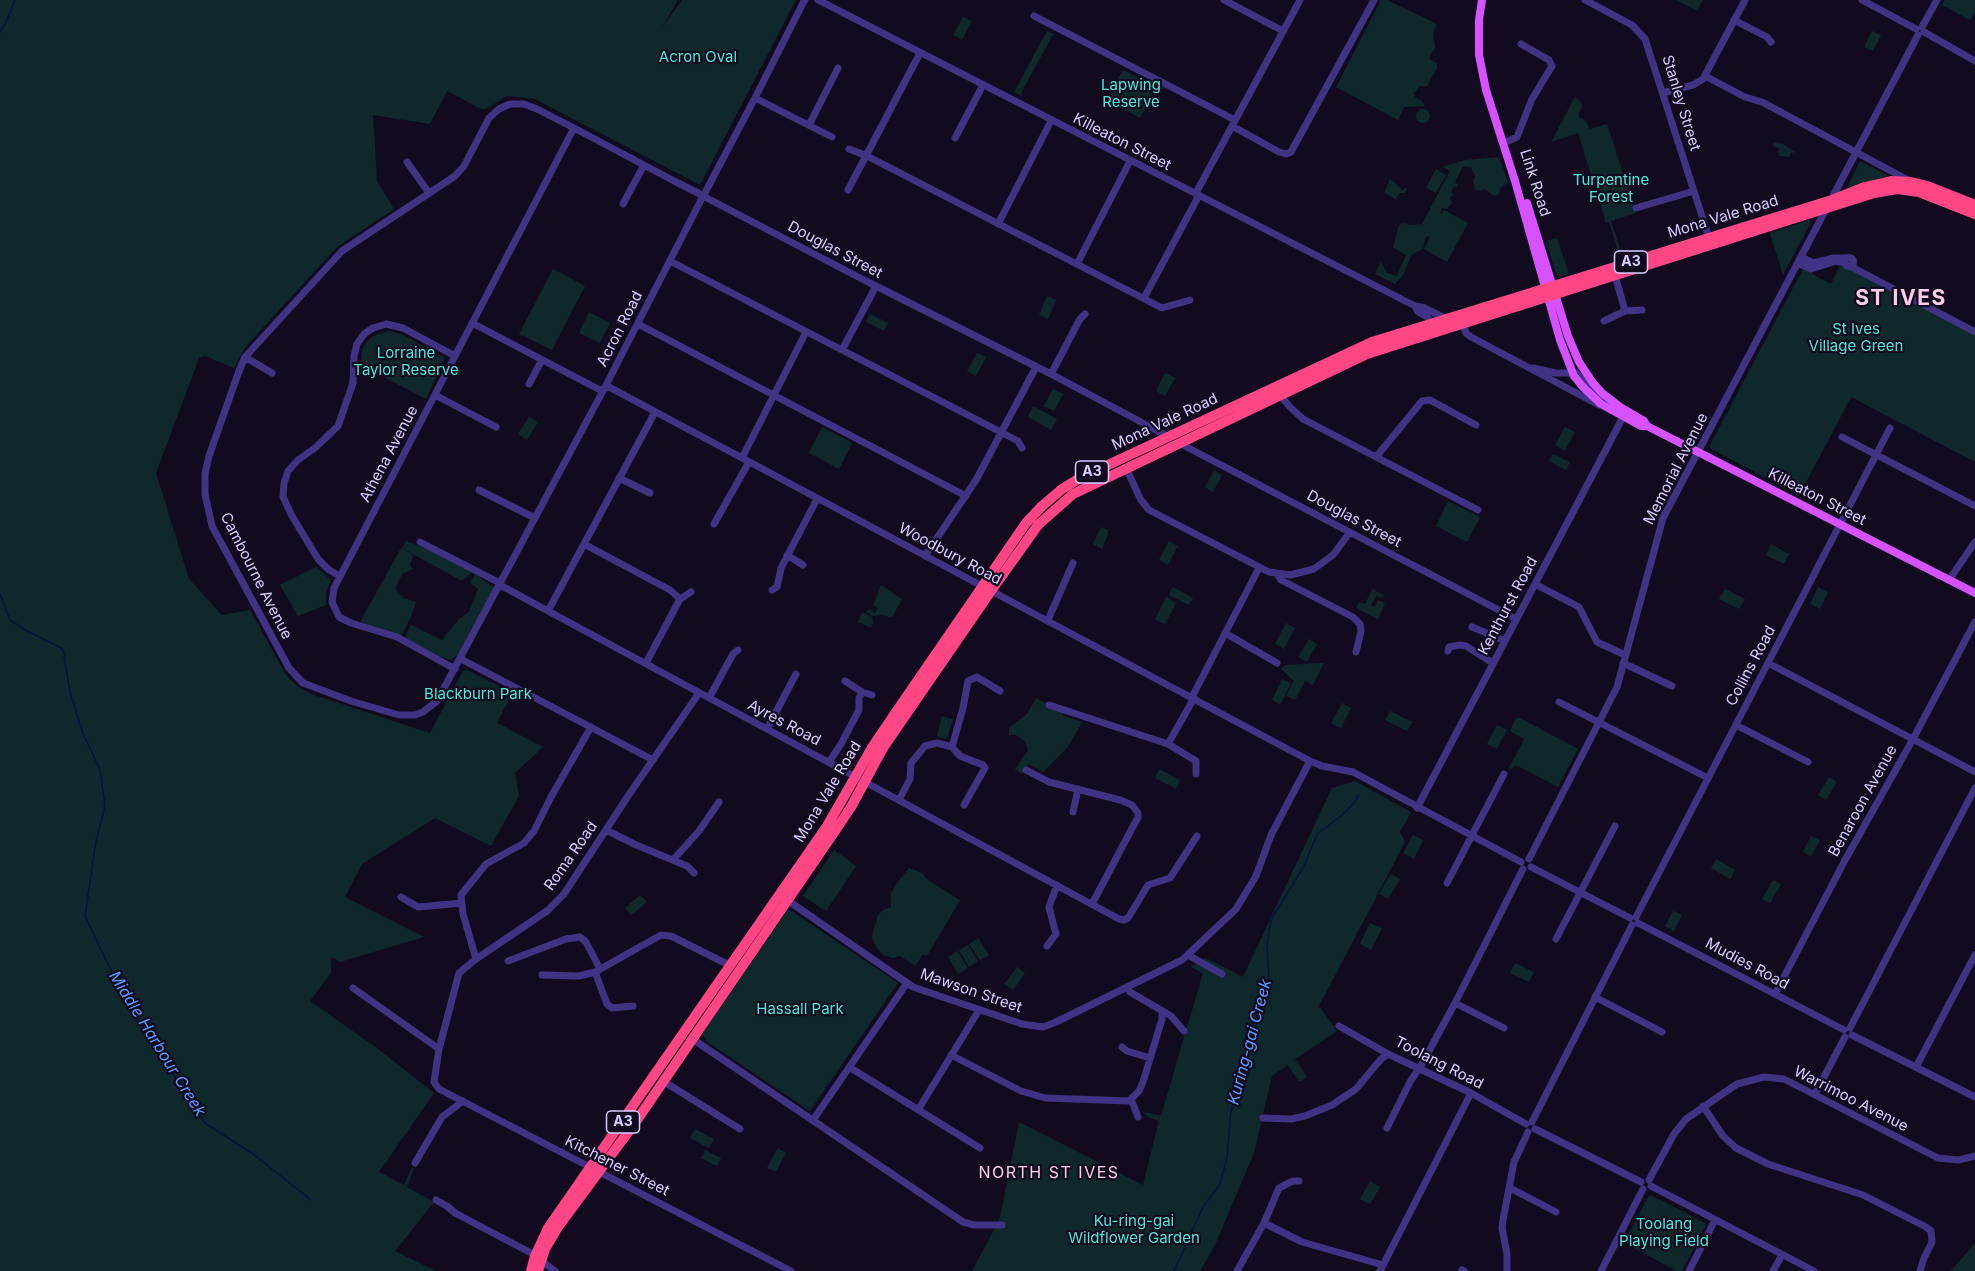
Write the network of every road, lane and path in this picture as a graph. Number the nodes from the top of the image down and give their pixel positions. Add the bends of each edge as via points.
1 (805, 0) edge
2 (818, 0) edge
3 (1224, 0) edge
4 (1300, 0) edge
5 (1374, 0) edge
6 (1484, 0) edge
7 (1585, 0) edge
8 (1745, 0) edge
9 (1862, 0) edge
10 (1937, 0) edge
11 (1034, 16) dead end
12 (1734, 20) junction
13 (1283, 31) junction
14 (1920, 31) junction
15 (1771, 42) dead end
16 (1521, 44) dead end
17 (920, 53) junction
18 (1975, 60) edge
19 (838, 68) dead end
20 (1705, 76) junction
21 (983, 85) junction
22 (1664, 93) junction
23 (755, 98) junction
24 (489, 118) joint
25 (1051, 121) junction
26 (1233, 123) junction
27 (809, 125) junction
28 (574, 128) junction
29 (832, 137) dead end
30 (955, 138) dead end
31 (1508, 141) junction
32 (849, 149) dead end
33 (1855, 153) junction
34 (867, 156) junction
35 (1130, 161) junction
36 (407, 162) dead end
37 (644, 165) junction
38 (1911, 182) junction
39 (848, 190) dead end
40 (1694, 191) junction
41 (429, 193) junction
42 (1197, 195) junction
43 (703, 196) junction
44 (623, 204) dead end
45 (1829, 204) junction
46 (1975, 205) edge
47 (1636, 208) dead end
48 (1975, 214) edge
49 (998, 224) junction
50 (1710, 241) junction
51 (1800, 260) junction
52 (670, 261) junction
53 (1077, 264) junction
54 (1615, 275) junction
55 (876, 286) junction
56 (1551, 291) junction
57 (1144, 298) junction
58 (1190, 300) dead end
59 (1415, 306) junction
60 (1642, 310) dead end
61 (1625, 311) junction
62 (1085, 314) dead end
63 (1446, 319) junction
64 (1604, 321) dead end
65 (472, 323) junction
66 (1432, 323) junction
67 (1462, 323) junction
68 (638, 324) junction
69 (806, 332) junction
70 (1975, 332) edge
71 (842, 350) junction
72 (455, 356) junction
73 (245, 357) junction
74 (542, 360) junction
75 (1036, 367) junction
76 (1531, 367) junction
77 (1584, 370) joint
78 (1572, 372) junction
79 (272, 374) dead end
80 (1051, 374) junction
81 (529, 384) dead end
82 (604, 389) junction
83 (1277, 391) junction
84 (435, 395) junction
85 (773, 396) junction
86 (655, 412) junction
87 (1625, 414) junction
88 (1476, 425) dead end
89 (496, 427) dead end
90 (1890, 428) dead end
91 (1002, 432) junction
92 (1169, 437) junction
93 (1842, 437) dead end
94 (1179, 443) junction
95 (1022, 448) dead end
96 (1698, 452) junction
97 (1876, 455) junction
98 (1376, 457) junction
99 (742, 458) junction
100 (749, 462) junction
101 (1126, 468) junction
102 (619, 478) junction
103 (479, 490) dead end
104 (650, 494) dead end
105 (966, 496) junction
106 (817, 500) junction
107 (1975, 506) edge
108 (1478, 510) dead end
109 (535, 518) junction
110 (714, 524) dead end
111 (1840, 525) junction
112 (1350, 532) junction
113 (420, 542) dead end
114 (1975, 542) edge
115 (584, 544) junction
116 (787, 555) junction
117 (925, 556) junction
118 (1073, 564) dead end
119 (803, 565) dead end
120 (1259, 568) junction
121 (1957, 569) junction
122 (1300, 573) junction
123 (1277, 574) junction
124 (340, 576) junction
125 (1949, 580) junction
126 (500, 584) junction
127 (1535, 584) junction
128 (1959, 585) junction
129 (987, 588) junction
130 (1299, 589) junction
131 (772, 590) dead end
132 (691, 592) dead end
133 (1975, 593) edge
134 (680, 599) junction
135 (548, 611) junction
136 (1516, 619) junction
137 (1048, 620) junction
138 (1975, 622) edge
139 (1472, 627) dead end
140 (1225, 633) junction
141 (1506, 639) junction
142 (738, 650) dead end
143 (1448, 651) dead end
144 (1356, 652) dead end
145 (461, 659) junction
146 (1624, 659) junction
147 (646, 663) junction
148 (1277, 663) dead end
149 (1493, 663) junction
150 (1768, 663) junction
151 (455, 669) junction
152 (796, 674) dead end
153 (845, 681) dead end
154 (1672, 686) dead end
155 (862, 692) junction
156 (1000, 692) dead end
157 (699, 693) junction
158 (872, 695) dead end
159 (709, 698) junction
160 (1193, 698) junction
161 (1559, 702) dead end
162 (1049, 705) dead end
163 (1600, 722) junction
164 (1736, 724) junction
165 (591, 727) junction
166 (767, 729) junction
167 (1913, 739) junction
168 (1168, 744) junction
169 (952, 747) junction
170 (653, 760) junction
171 (1310, 761) junction
172 (829, 762) junction
173 (1808, 762) dead end
174 (1026, 770) dead end
175 (1975, 772) edge
176 (1196, 774) dead end
177 (1504, 774) dead end
178 (1708, 778) junction
179 (860, 779) junction
180 (1975, 788) edge
181 (1078, 789) junction
182 (899, 800) junction
183 (719, 802) dead end
184 (964, 805) dead end
185 (1417, 808) junction
186 (1072, 812) dead end
187 (1615, 826) dead end
188 (606, 830) junction
189 (1197, 836) dead end
190 (1471, 836) junction
191 (672, 860) junction
192 (1526, 864) junction
193 (694, 873) dead end
194 (1447, 883) dead end
195 (1057, 885) junction
196 (1581, 893) junction
197 (401, 897) dead end
198 (787, 900) junction
199 (462, 903) junction
200 (1092, 904) junction
201 (1634, 921) junction
202 (1556, 939) dead end
203 (1047, 946) dead end
204 (1188, 955) junction
205 (1975, 955) edge
206 (476, 958) junction
207 (508, 961) dead end
208 (735, 968) junction
209 (597, 971) junction
210 (1967, 971) junction
211 (1222, 974) dead end
212 (542, 975) dead end
213 (1975, 975) edge
214 (907, 983) junction
215 (1126, 987) junction
216 (353, 988) dead end
217 (1775, 994) junction
218 (1595, 997) junction
219 (1455, 1003) junction
220 (633, 1006) dead end
221 (979, 1010) junction
222 (1162, 1011) junction
223 (1340, 1026) dead end
224 (1504, 1028) dead end
225 (1184, 1031) dead end
226 (1662, 1032) dead end
227 (1848, 1032) junction
228 (688, 1036) junction
229 (1122, 1047) dead end
230 (440, 1049) junction
231 (1388, 1054) junction
232 (951, 1055) junction
233 (1150, 1058) junction
234 (1916, 1066) junction
235 (1419, 1067) junction
236 (849, 1068) junction
237 (663, 1081) junction
238 (434, 1082) joint
239 (1471, 1093) junction
240 (1815, 1094) junction
241 (1975, 1097) edge
242 (1131, 1099) junction
243 (463, 1101) junction
244 (1703, 1106) junction
245 (918, 1110) junction
246 (1138, 1117) dead end
247 (1263, 1118) dead end
248 (813, 1120) junction
249 (1530, 1127) junction
250 (1387, 1128) dead end
251 (740, 1129) dead end
252 (980, 1148) dead end
253 (1975, 1156) edge
254 (415, 1163) dead end
255 (595, 1169) junction
256 (1299, 1181) dead end
257 (1646, 1184) junction
258 (1510, 1188) junction
259 (436, 1200) dead end
260 (1556, 1212) dead end
261 (1715, 1220) junction
262 (1264, 1223) junction
263 (1002, 1225) dead end
264 (1782, 1255) junction
265 (538, 1263) edge
266 (1382, 1268) edge
267 (531, 1271) edge
268 (555, 1271) edge
269 (791, 1271) edge
270 (1237, 1271) edge
271 (1507, 1271) edge
272 (1601, 1271) edge
273 (1689, 1271) edge
274 (1773, 1271) edge
275 (1814, 1271) edge
276 (1920, 1271) edge

1 - 23 street, Acron Road
2 - 17 street, Killeaton Street
3 - 13 street
4 - 13 street
5 - 26 street via 1291,152 1280,152
6 - 31 main road, Link Road via 1484,62
6 - 56 main road, Link Road via 1479,55 1484,82
7 - 22 street, Stanley Street via 1638,30 1648,45
8 - 12 street
9 - 14 street
10 - 14 street, Memorial Avenue
11 - 26 street
12 - 15 street
12 - 20 street
13 - 26 street
14 - 18 street
14 - 33 street, Memorial Avenue
16 - 31 street via 1549,60 1552,66 1532,99 1517,137
17 - 21 street, Killeaton Street
17 - 34 street
19 - 27 street
20 - 22 street via 1697,83
20 - 33 street
21 - 25 street, Killeaton Street
21 - 30 street
22 - 40 street, Stanley Street
23 - 27 street
23 - 43 street, Acron Road
24 - 28 street, Douglas Street via 510,104 524,104
24 - 41 street, Cambourne Avenue via 464,166
25 - 35 street, Killeaton Street
25 - 49 street
26 - 42 street
27 - 29 street
28 - 37 street, Douglas Street
28 - 65 street, Athena Avenue
31 - 56 main road, Link Road
32 - 34 street
33 - 38 street
33 - 45 street, Memorial Avenue
34 - 39 street
34 - 49 street
35 - 42 street, Killeaton Street
35 - 53 street
36 - 41 street
37 - 43 street, Douglas Street
37 - 44 street
38 - 45 highway, Mona Vale Road / A3 via 1880,183
38 - 46 highway, Mona Vale Road / A3
40 - 47 street
40 - 50 street, Stanley Street
41 - 73 street, Cambourne Avenue via 342,251
42 - 57 street
42 - 59 street, Killeaton Street
43 - 52 street, Acron Road
43 - 55 street, Douglas Street
45 - 48 highway, Mona Vale Road / A3 via 1882,191 1905,190 1926,194
45 - 50 highway, Mona Vale Road / A3
45 - 51 street, Memorial Avenue
49 - 53 street
50 - 54 highway, Mona Vale Road / A3
50 - 56 highway, Mona Vale Road / A3
51 - 70 street via 1813,263 1834,258 1850,264
51 - 96 street, Memorial Avenue
52 - 68 street, Acron Road
52 - 69 street
53 - 57 street
54 - 56 highway, Mona Vale Road / A3
54 - 61 street
55 - 71 street
55 - 75 street, Douglas Street
56 - 63 highway, Mona Vale Road / A3
56 - 67 highway, Mona Vale Road / A3
56 - 77 main road, Link Road
56 - 78 main road, Link Road via 1560,340
57 - 58 street via 1162,308
59 - 63 street, Killeaton Street
59 - 66 street, Killeaton Street
60 - 61 street
61 - 64 street
62 - 80 street
63 - 66 highway, Mona Vale Road / A3
63 - 67 street, Killeaton Street
65 - 72 street, Athena Avenue
65 - 74 street, Woodbury Road
66 - 83 highway, Mona Vale Road / A3 via 1372,342
67 - 76 street, Killeaton Street via 1471,337
67 - 83 highway, Mona Vale Road / A3 via 1367,354
68 - 82 street, Acron Road
68 - 85 street
69 - 71 street
69 - 85 street
71 - 91 street
72 - 84 street, Athena Avenue
72 - 124 street via 403,328 386,324 364,334 357,344 353,383 338,426 288,471 283,497 292,516 318,559
73 - 79 street
73 - 151 street, Cambourne Avenue via 209,456 205,494 212,526 289,668 303,683 351,701 415,715 437,701
74 - 81 street
74 - 82 street, Woodbury Road
75 - 80 street, Douglas Street
75 - 91 street
76 - 78 street, Killeaton Street
76 - 87 street, Killeaton Street
77 - 87 main road, Killeaton Street
78 - 87 main road, Killeaton Street via 1594,398
80 - 92 street, Douglas Street
82 - 86 street, Woodbury Road via 609,387
82 - 109 street, Acron Road
83 - 92 highway, Mona Vale Road / A3
83 - 94 highway, Mona Vale Road / A3
83 - 98 street via 1303,419
84 - 89 street
84 - 124 street, Athena Avenue
85 - 99 street
85 - 105 street
86 - 99 street, Woodbury Road
86 - 102 street
87 - 96 main road, Killeaton Street via 1641,426
87 - 127 street, Kenthurst Road
88 - 98 street via 1430,400 1422,400
90 - 97 street, Collins Road
91 - 95 street
91 - 105 street
92 - 129 highway, Mona Vale Road / A3 via 1080,478 1052,497 1026,523
93 - 97 street
94 - 101 highway, Mona Vale Road / A3
94 - 112 street, Douglas Street
96 - 111 main road, Killeaton Street
96 - 146 street, Memorial Avenue via 1664,518
97 - 107 street
97 - 111 street, Collins Road
98 - 108 street
99 - 100 street, Woodbury Road
100 - 106 street, Woodbury Road
100 - 110 street
101 - 120 street via 1149,510
101 - 129 highway, Mona Vale Road / A3 via 1073,494 1044,518
102 - 104 street
102 - 115 street
103 - 109 street
105 - 117 street
106 - 116 street
106 - 117 street, Woodbury Road
109 - 126 street, Acron Road
111 - 125 main road, Killeaton Street
111 - 150 street, Collins Road
112 - 122 street via 1324,564
112 - 136 street, Douglas Street
113 - 126 street, Ayres Road
114 - 121 street
115 - 134 street
115 - 135 street
116 - 119 street
116 - 131 street via 777,587
117 - 129 street, Woodbury Road
118 - 137 street
120 - 123 street
120 - 140 street
121 - 125 street
121 - 128 street
122 - 123 street
122 - 130 street
123 - 130 street
124 - 151 street, Athena Avenue via 332,602 339,616 397,637
125 - 128 main road, Killeaton Street
126 - 135 street, Ayres Road
126 - 145 street, Acron Road
127 - 136 street, Kenthurst Road
127 - 146 street via 1579,607 1597,642
128 - 133 main road, Killeaton Street
129 - 137 street, Woodbury Road
129 - 179 highway, Mona Vale Road / A3 via 881,735
130 - 144 street via 1360,624 1361,639
132 - 134 street
134 - 147 street
135 - 147 street, Ayres Road
136 - 141 street, Kenthurst Road
137 - 160 street, Woodbury Road
138 - 167 street, Benaroon Avenue
139 - 141 street
140 - 148 street
140 - 160 street
141 - 149 street, Kenthurst Road
142 - 159 street
143 - 149 street via 1449,647 1466,646
145 - 151 street, Acron Road
145 - 165 street
146 - 154 street
146 - 163 street, Memorial Avenue via 1617,687
147 - 157 street, Ayres Road
149 - 185 street, Kenthurst Road
150 - 164 street, Collins Road
150 - 167 street
152 - 166 street
153 - 155 street
155 - 158 street
155 - 172 street via 860,710
156 - 169 street via 977,677 968,681
157 - 159 street, Ayres Road
157 - 170 street, Roma Road
159 - 166 street, Ayres Road
160 - 168 street
160 - 171 street, Woodbury Road
161 - 163 street
162 - 168 street
163 - 178 street
163 - 192 street, Memorial Avenue
164 - 173 street
164 - 178 street, Collins Road
165 - 170 street
165 - 199 street via 534,831 524,843 486,864 461,895
166 - 172 street, Ayres Road
167 - 175 street
167 - 217 street, Benaroon Avenue
168 - 176 street via 1196,761
169 - 182 street via 937,743 925,746 911,763 910,779
169 - 184 street via 960,756 985,768
170 - 188 street, Roma Road
171 - 185 street, Woodbury Road via 1353,772
171 - 204 street, Mawson Street via 1270,835 1256,876 1236,909
172 - 179 street, Ayres Road
174 - 181 street via 1049,782
177 - 190 street
178 - 201 street, Collins Road
179 - 182 street, Ayres Road
179 - 198 highway, Mona Vale Road / A3 via 851,807
179 - 208 highway, Mona Vale Road / A3
180 - 227 street
181 - 186 street
181 - 200 street via 1120,800 1138,813
182 - 195 street, Ayres Road
183 - 191 street
185 - 190 street, Mudies Road
187 - 196 street
188 - 191 street
188 - 206 street, Roma Road via 564,894
189 - 200 street, Ayres Road via 1170,878 1148,885 1128,918 1119,919
190 - 192 street, Mudies Road
190 - 194 street
191 - 193 street
192 - 196 street, Mudies Road
192 - 219 street, Memorial Avenue
195 - 200 street, Ayres Road
195 - 203 street via 1049,907 1056,934
196 - 201 street, Mudies Road
196 - 202 street
197 - 199 street via 418,907
198 - 208 highway, Mona Vale Road / A3
198 - 214 street, Mawson Street
199 - 206 street
201 - 217 street, Mudies Road
201 - 218 street, Collins Road
204 - 211 street
204 - 215 street, Mawson Street
205 - 210 street
206 - 230 street, Roma Road via 459,973
207 - 209 street via 580,937 586,942
208 - 209 street via 671,936 661,935
208 - 228 highway, Mona Vale Road / A3
209 - 212 street via 579,976
209 - 220 street via 607,1004 612,1008
210 - 213 street
210 - 234 street
214 - 221 street, Mawson Street
214 - 236 street
215 - 221 street, Mawson Street via 1043,1027
215 - 222 street
216 - 230 street
217 - 227 street, Mudies Road
218 - 226 street
218 - 249 street, Collins Road
219 - 224 street
219 - 235 street, Memorial Avenue
221 - 232 street
222 - 225 street
222 - 233 street
223 - 231 street, Toolang Road
227 - 234 street, Mudies Road
227 - 240 street
228 - 237 highway, Mona Vale Road / A3
228 - 248 street
228 - 255 highway, Mona Vale Road / A3
229 - 233 street
230 - 238 street, Roma Road
231 - 235 street, Toolang Road
231 - 247 street via 1356,1089 1332,1106 1291,1119
232 - 242 street via 1021,1091 1045,1098 1123,1102
232 - 245 street
233 - 242 street via 1139,1091
234 - 241 street, Mudies Road
235 - 239 street, Toolang Road
235 - 250 street, Memorial Avenue
236 - 245 street
236 - 248 street
237 - 251 street
237 - 255 highway, Mona Vale Road / A3
238 - 243 street, Kitchener Street via 439,1089
239 - 249 street, Toolang Road
239 - 266 street
240 - 244 street, Warrimoo Avenue via 1784,1079 1764,1077 1737,1084
240 - 253 street, Warrimoo Avenue via 1938,1158 1958,1160
242 - 246 street
243 - 254 street via 442,1117
243 - 255 street, Kitchener Street
244 - 257 street, Warrimoo Avenue via 1679,1126
244 - 276 street via 1736,1148 1768,1164 1863,1195 1926,1227 1931,1231 1932,1242
245 - 252 street
248 - 263 street via 963,1222
249 - 257 street, Toolang Road
249 - 258 street, Collins Road via 1514,1162
255 - 265 highway, Mona Vale Road / A3 via 548,1228
255 - 269 street, Kitchener Street
256 - 262 street via 1279,1188
257 - 261 street, Toolang Road
257 - 272 street, Warrimoo Avenue
258 - 260 street
258 - 271 street, Collins Road via 1502,1228
259 - 265 street
261 - 264 street, Toolang Road
261 - 273 street
262 - 266 street via 1302,1242
262 - 270 street
264 - 274 street
264 - 275 street, Toolang Road
265 - 267 highway, Mona Vale Road / A3
265 - 268 street

